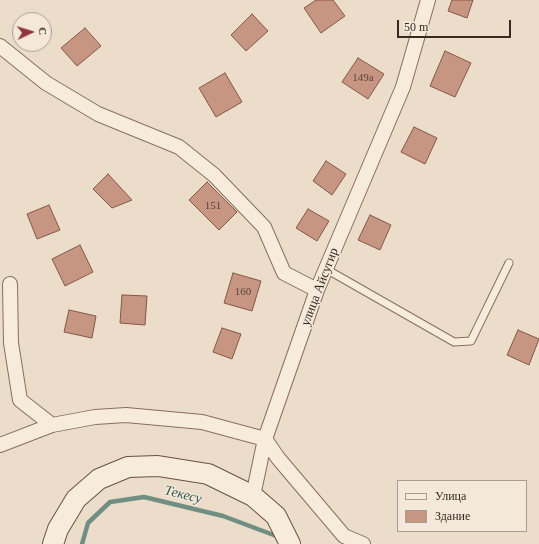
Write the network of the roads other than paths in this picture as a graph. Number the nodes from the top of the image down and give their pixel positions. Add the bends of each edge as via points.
1 (428, 0) edge
2 (0, 46) edge
3 (509, 263) dead end
4 (326, 269) junction
5 (10, 284) dead end
6 (317, 290) junction
7 (52, 426) junction
8 (265, 439) junction
9 (0, 445) edge
10 (252, 496) junction
11 (53, 544) edge
12 (290, 544) edge
13 (362, 544) edge

1 - 4 street, улица Айсугир via 403,86
2 - 6 street via 46,83 98,114 179,147 214,175 264,226 284,274
3 - 4 lane via 471,341 454,342
4 - 6 street, улица Айсугир
5 - 7 street via 11,343 20,400
6 - 8 street, улица Айсугир
7 - 8 street via 95,417 126,415 202,422
7 - 9 street
8 - 10 street, улица Айсугир
8 - 13 street via 344,536
10 - 11 street via 208,474 158,466 128,467 99,479 76,499 58,529
10 - 12 street via 276,516

